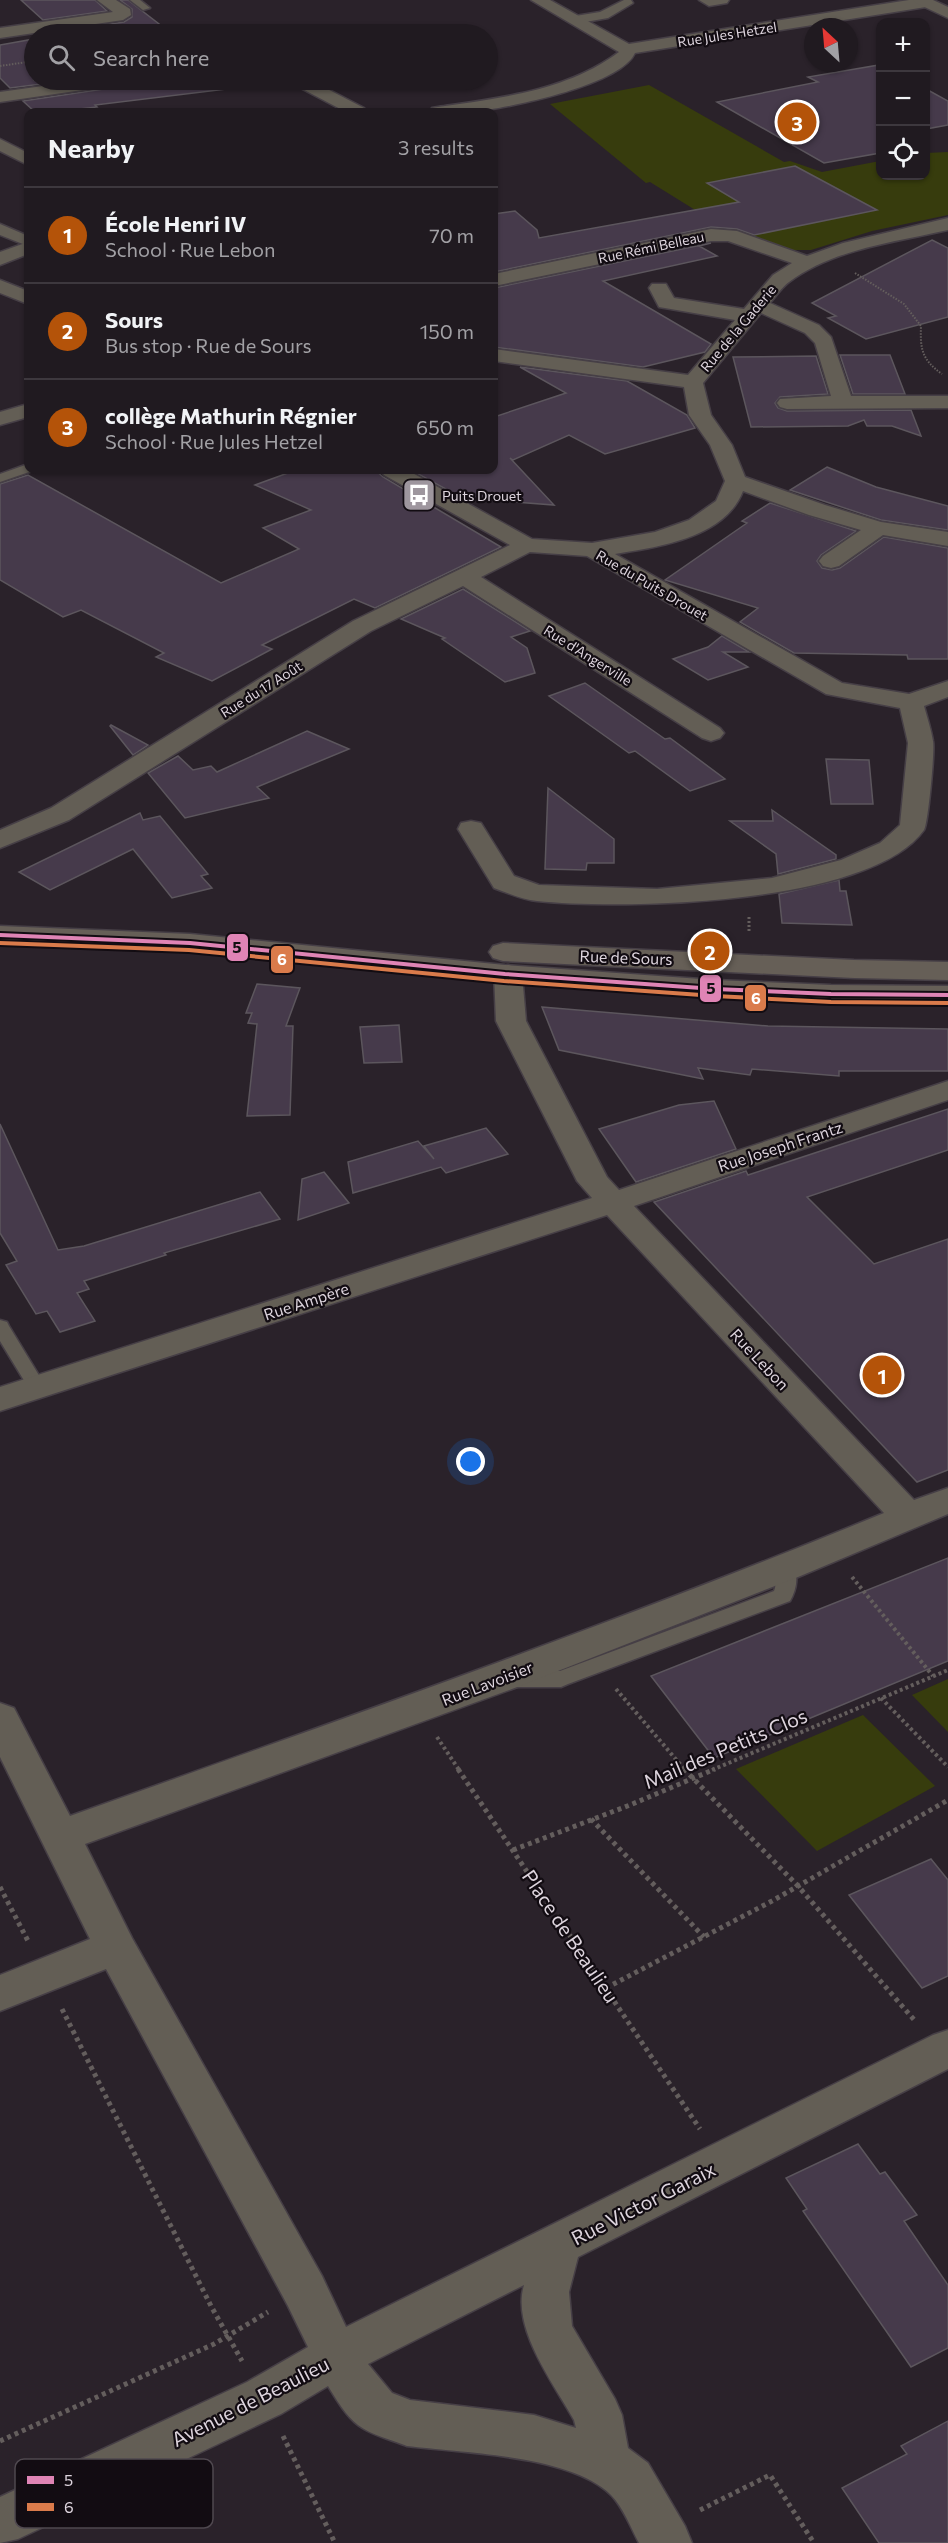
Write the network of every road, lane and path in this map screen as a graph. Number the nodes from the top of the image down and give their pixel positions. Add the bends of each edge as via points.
1 (105, 0) edge
2 (134, 0) edge
3 (539, 0) edge
4 (705, 0) edge
5 (723, 0) edge
6 (924, 1) edge
7 (629, 2) edge
8 (146, 8) dead end
9 (948, 13) edge
10 (8, 18) dead end
11 (574, 20) junction
12 (60, 24) edge
13 (24, 28) edge
14 (24, 29) edge
15 (0, 33) edge
16 (627, 49) junction
17 (24, 62) edge
18 (0, 66) edge
19 (48, 90) edge
20 (317, 90) edge
21 (0, 97) edge
22 (351, 108) edge
23 (463, 108) edge
24 (0, 144) edge
25 (24, 158) edge
26 (948, 224) edge
27 (0, 229) edge
28 (24, 240) edge
29 (24, 250) edge
30 (0, 259) edge
31 (817, 259) junction
32 (498, 279) edge
33 (0, 286) edge
34 (659, 288) dead end
35 (24, 296) edge
36 (754, 310) junction
37 (498, 356) edge
38 (948, 377) edge
39 (693, 382) junction
40 (843, 402) junction
41 (948, 402) edge
42 (787, 403) dead end
43 (24, 411) edge
44 (0, 419) edge
45 (24, 469) edge
46 (399, 474) edge
47 (0, 478) edge
48 (736, 481) junction
49 (879, 528) junction
50 (948, 539) edge
51 (527, 545) junction
52 (592, 550) junction
53 (831, 561) dead end
54 (464, 576) junction
55 (948, 688) edge
56 (911, 702) junction
57 (711, 733) dead end
58 (471, 829) dead end
59 (0, 840) edge
60 (0, 936) edge
61 (339, 956) junction
62 (948, 971) edge
63 (508, 974) junction
64 (948, 995) edge
65 (948, 1090) edge
66 (611, 1202) junction
67 (0, 1326) edge
68 (37, 1387) junction
69 (0, 1399) edge
70 (948, 1500) edge
71 (908, 1516) junction
72 (828, 1549) junction
73 (785, 1568) junction
74 (596, 1666) junction
75 (948, 1670) edge
76 (933, 1676) junction
77 (498, 1679) junction
78 (880, 1698) junction
79 (418, 1709) junction
80 (0, 1718) edge
81 (948, 1767) edge
82 (692, 1778) junction
83 (948, 1800) edge
84 (591, 1819) junction
85 (61, 1836) junction
86 (513, 1850) junction
87 (798, 1886) junction
88 (0, 1887) edge
89 (704, 1936) junction
90 (115, 1947) junction
91 (45, 1975) junction
92 (606, 1988) junction
93 (0, 1993) edge
94 (933, 2036) edge
95 (723, 2163) junction
96 (558, 2246) junction
97 (305, 2291) junction
98 (227, 2336) junction
99 (336, 2356) junction
100 (264, 2398) junction
101 (0, 2440) edge
102 (134, 2459) edge
103 (606, 2460) junction
104 (15, 2515) edge
105 (0, 2522) edge
106 (663, 2536) edge
107 (334, 2543) edge
108 (814, 2543) edge

1 - 12 street via 123,15
2 - 8 lane
3 - 11 street
4 - 5 street
6 - 9 street
6 - 16 street, Rue Jules Hetzel
7 - 11 street via 603,15
10 - 13 street
11 - 16 street
14 - 15 street
16 - 23 street via 621,60 578,82
17 - 18 path
19 - 21 street
20 - 22 street
24 - 25 street
26 - 31 street, Rue de la Gaderie
27 - 28 street
29 - 30 street
31 - 32 street, Rue Rémi Belleau via 730,235 711,235
31 - 36 street, Rue de la Gaderie via 780,279
31 - 38 path via 904,304 921,326 920,349 932,367
33 - 35 street
34 - 36 street via 666,303
36 - 39 street, Rue de la Gaderie
36 - 40 street via 812,328 824,341
37 - 39 street
39 - 48 street, Rue de la Gaderie via 700,415 721,445
40 - 41 street
40 - 42 street
43 - 44 street
45 - 47 lane
46 - 51 street, Rue du Puits Drouet
48 - 49 street
48 - 52 street via 726,505 707,521 643,543
49 - 50 street
49 - 53 street
51 - 52 street, Rue du Puits Drouet
51 - 54 street, Rue du 17 Août
52 - 56 street, Rue du Puits Drouet via 836,689
54 - 57 street, Rue d'Angerville
54 - 59 street, Rue du 17 Août via 362,626 60,814
55 - 56 street
56 - 58 street via 921,743 913,827 890,849 851,866 772,886 657,897 536,893 504,882
60 - 61 main road, Rue de Sours via 74,935
61 - 62 main road, Rue de Sours via 464,950
61 - 63 main road, Rue de Sours
63 - 64 main road, Rue de Sours via 744,991
63 - 66 street, Rue Lebon via 511,1021 593,1181
65 - 66 street, Rue Joseph Frantz
66 - 68 street, Rue Ampère
66 - 71 street, Rue Lebon
67 - 68 lane
68 - 69 street, Rue Ampère
70 - 71 street, Rue Lavoisier
71 - 72 street, Rue Lavoisier
72 - 73 street, Rue Lavoisier
72 - 76 path
73 - 74 lane via 787,1584 783,1596
73 - 77 street, Rue Lavoisier
74 - 77 lane via 561,1679
74 - 82 path
75 - 76 path, Mail des Petits Clos
76 - 78 path, Mail des Petits Clos
77 - 79 street, Rue Lavoisier
78 - 81 path
78 - 82 path, Mail des Petits Clos
79 - 85 street, Rue Lavoisier
79 - 86 path, Place de Beaulieu
80 - 85 street
82 - 84 path, Mail des Petits Clos
82 - 87 path
83 - 87 path
84 - 86 path, Mail des Petits Clos
84 - 89 path
85 - 90 street
86 - 92 path, Place de Beaulieu
87 - 89 path
87 - 94 path
88 - 91 path
89 - 92 path
90 - 91 street
90 - 97 street
91 - 93 street
91 - 98 path
92 - 95 path, Place de Beaulieu
94 - 95 street, Rue Victor Garaix
95 - 96 street, Rue Victor Garaix
96 - 99 street, Rue Victor Garaix
96 - 103 street via 545,2292 549,2330 598,2415
97 - 98 path
97 - 99 street
98 - 100 path
98 - 101 path
99 - 100 street, Avenue de Beaulieu
99 - 103 street via 375,2409 407,2423 534,2438
100 - 102 street, Avenue de Beaulieu
100 - 107 path
103 - 106 street via 630,2480
104 - 105 street, Avenue de Beaulieu
106 - 108 path via 770,2475

